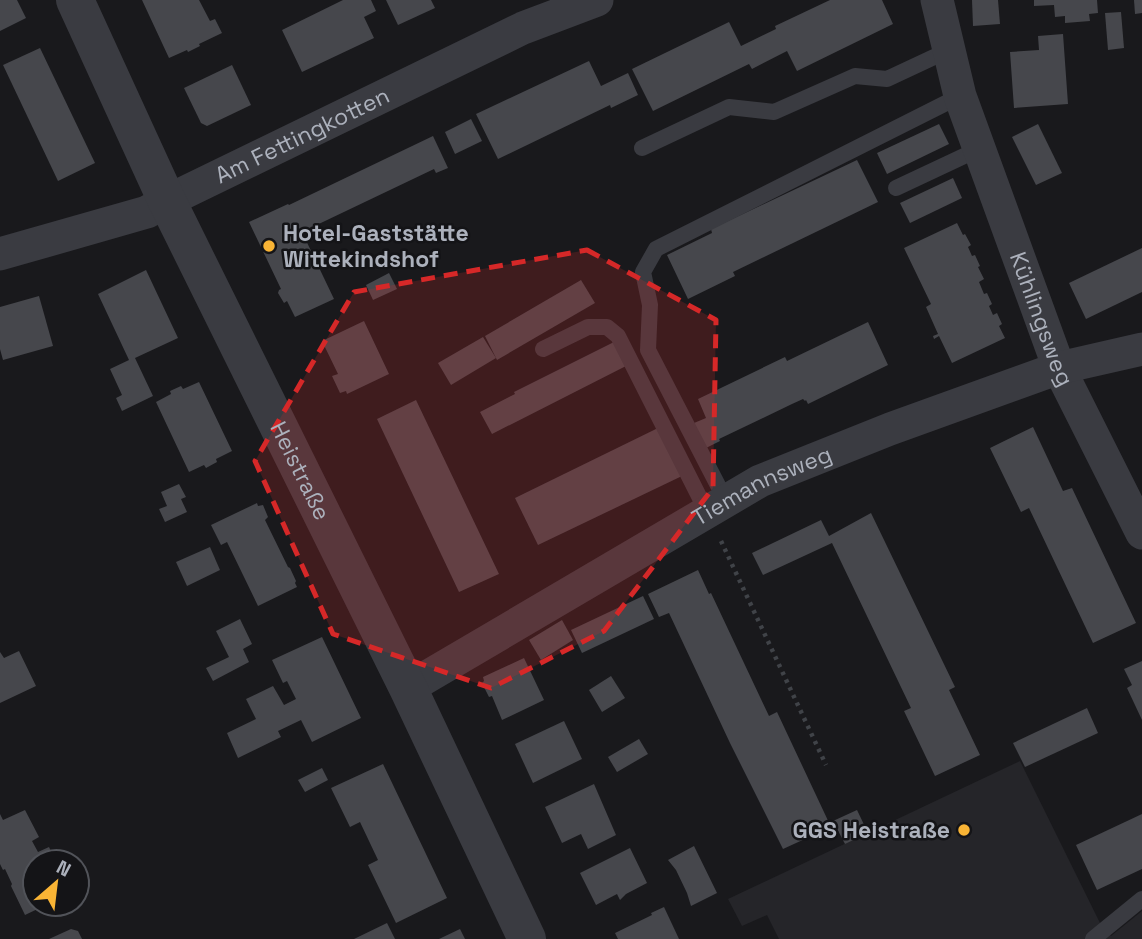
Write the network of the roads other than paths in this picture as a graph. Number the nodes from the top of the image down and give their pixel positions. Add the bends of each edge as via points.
1 (75, 0) edge
2 (597, 0) edge
3 (937, 0) edge
4 (949, 50) junction
5 (960, 96) junction
6 (642, 148) dead end
7 (979, 149) junction
8 (896, 188) dead end
9 (167, 201) junction
10 (0, 254) edge
11 (543, 349) dead end
12 (1142, 349) edge
13 (1059, 368) junction
14 (716, 506) junction
15 (1142, 533) edge
16 (408, 688) junction
17 (1142, 899) edge
18 (527, 939) edge
19 (1093, 939) edge

1 - 9 street, Heistraße
2 - 9 street, Am Fettingkotten via 523,27
3 - 4 street, Kühlingsweg
4 - 5 street, Kühlingsweg
4 - 6 lane via 887,79 855,76 774,112 729,107
5 - 7 street, Kühlingsweg
5 - 14 lane via 656,249 643,272 650,305 648,350
7 - 8 lane
7 - 13 street, Kühlingsweg
9 - 10 street, Am Fettingkotten via 147,212
9 - 16 street, Heistraße
11 - 14 lane via 589,327 607,327 618,336
12 - 13 street, Tiemannsweg
13 - 14 street, Tiemannsweg via 878,433 760,481
13 - 15 street, Kühlingsweg
14 - 16 street, Tiemannsweg
16 - 18 street, Heistraße
17 - 19 lane

